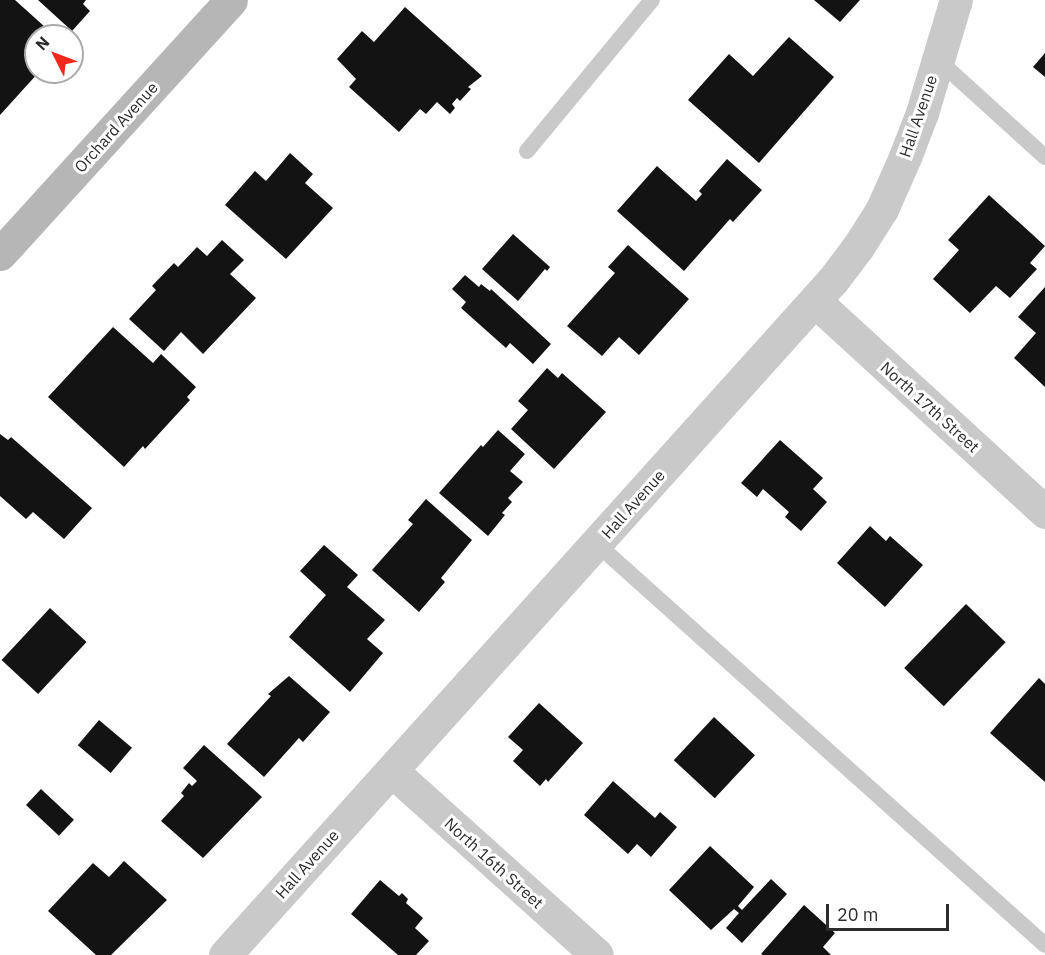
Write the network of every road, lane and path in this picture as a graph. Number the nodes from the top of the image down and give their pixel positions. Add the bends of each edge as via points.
1 (231, 0) edge
2 (652, 0) edge
3 (956, 0) edge
4 (937, 58) junction
5 (527, 151) dead end
6 (1045, 157) edge
7 (0, 254) edge
8 (816, 302) junction
9 (1045, 512) edge
10 (597, 544) junction
11 (392, 771) junction
12 (1045, 945) edge
13 (225, 955) edge
14 (597, 955) edge

1 - 7 street, Orchard Avenue
2 - 5 lane
3 - 4 street, Hall Avenue
4 - 6 lane
4 - 8 street, Hall Avenue via 922,113 882,208
8 - 9 street, North 17th Street
8 - 10 street, Hall Avenue
10 - 11 street, Hall Avenue
10 - 12 lane
11 - 13 street, Hall Avenue
11 - 14 street, North 16th Street

